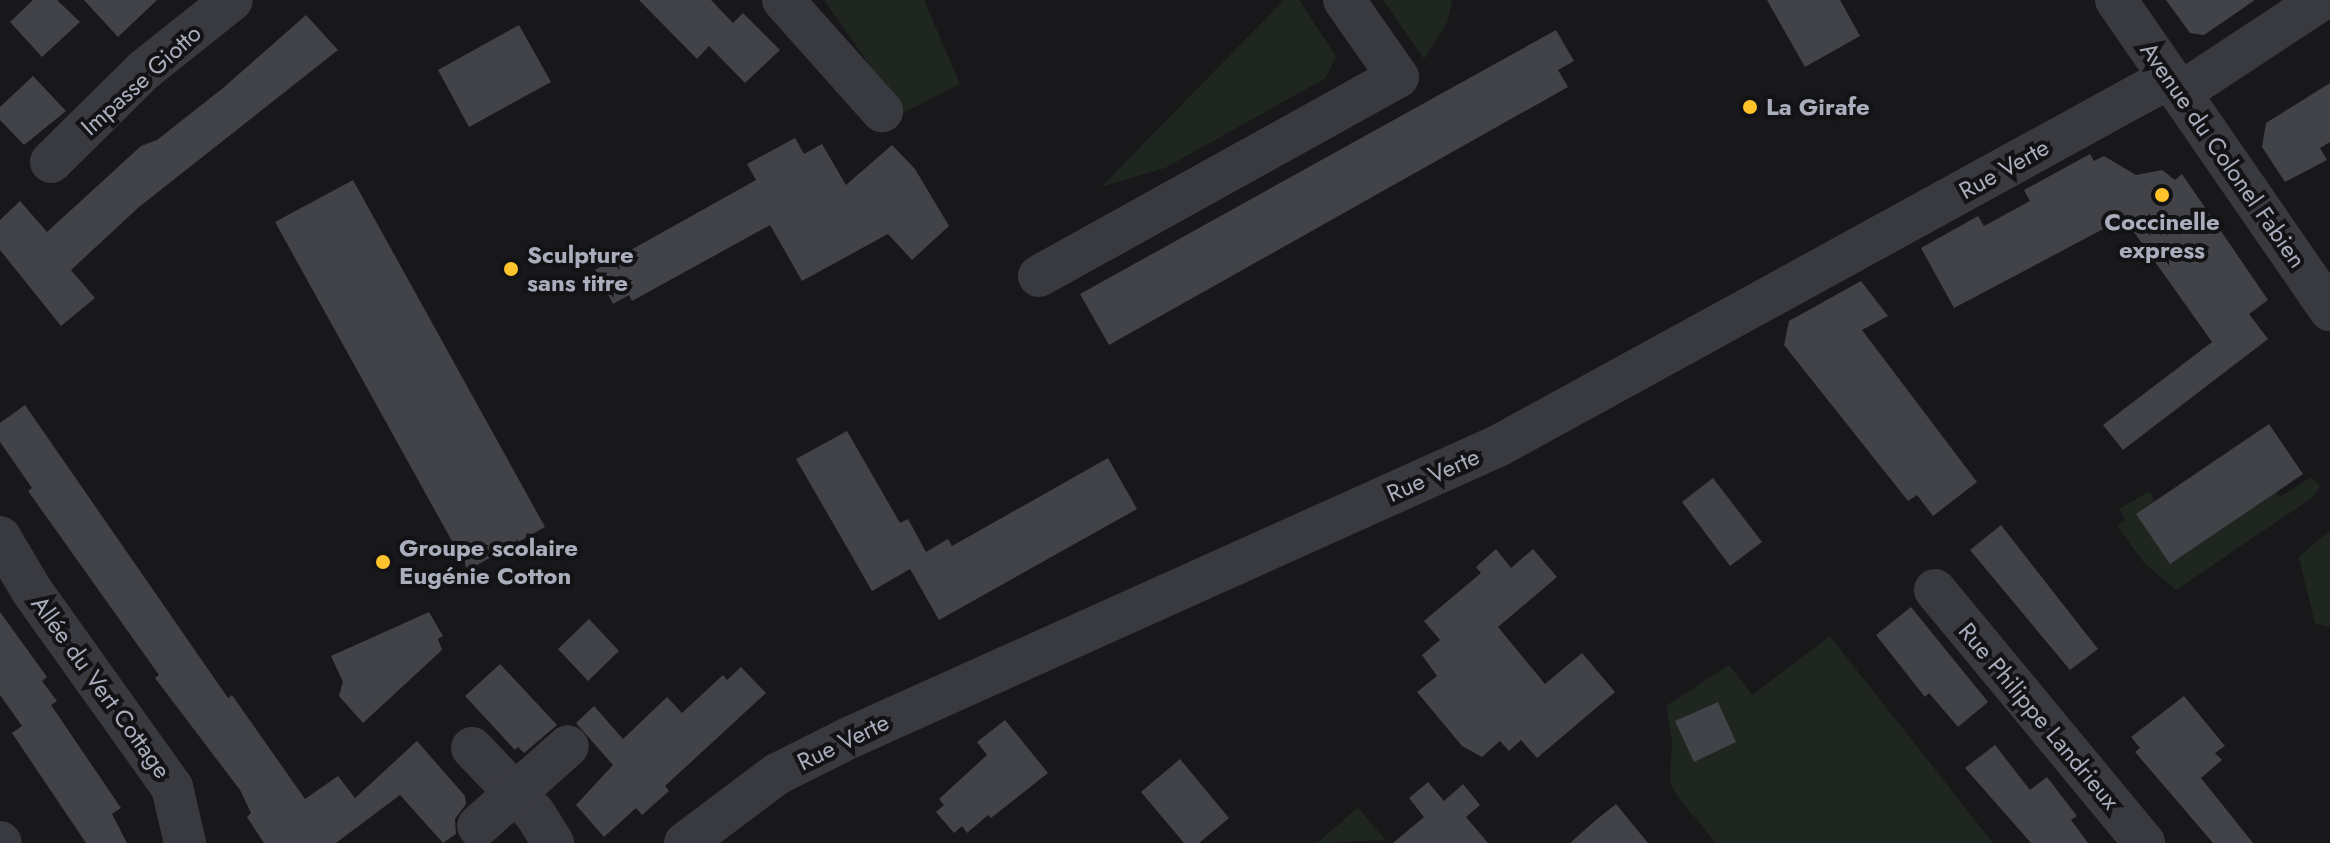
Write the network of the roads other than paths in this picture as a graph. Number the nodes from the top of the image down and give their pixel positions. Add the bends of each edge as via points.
1 (232, 0) edge
2 (783, 0) edge
3 (1344, 0) edge
4 (2116, 0) edge
5 (2321, 0) edge
6 (2174, 85) junction
7 (882, 111) dead end
8 (51, 162) dead end
9 (1039, 276) dead end
10 (2330, 310) edge
11 (0, 537) edge
12 (1935, 590) dead end
13 (568, 746) dead end
14 (472, 748) dead end
15 (513, 791) junction
16 (478, 826) dead end
17 (185, 843) edge
18 (553, 843) edge
19 (685, 843) edge
20 (2144, 843) edge

1 - 8 street, Impasse Giotto via 144,70
2 - 7 street
3 - 9 street via 1398,77
4 - 6 street, Avenue du Colonel Fabien
5 - 6 street, Rue Verte
6 - 10 street, Avenue du Colonel Fabien
6 - 19 street, Rue Verte via 1498,446 777,774
11 - 17 street, Allée du Vert Cottage via 32,591 172,787
12 - 20 street, Rue Philippe Landrieux
13 - 15 street
14 - 15 street
15 - 16 street
15 - 18 street

